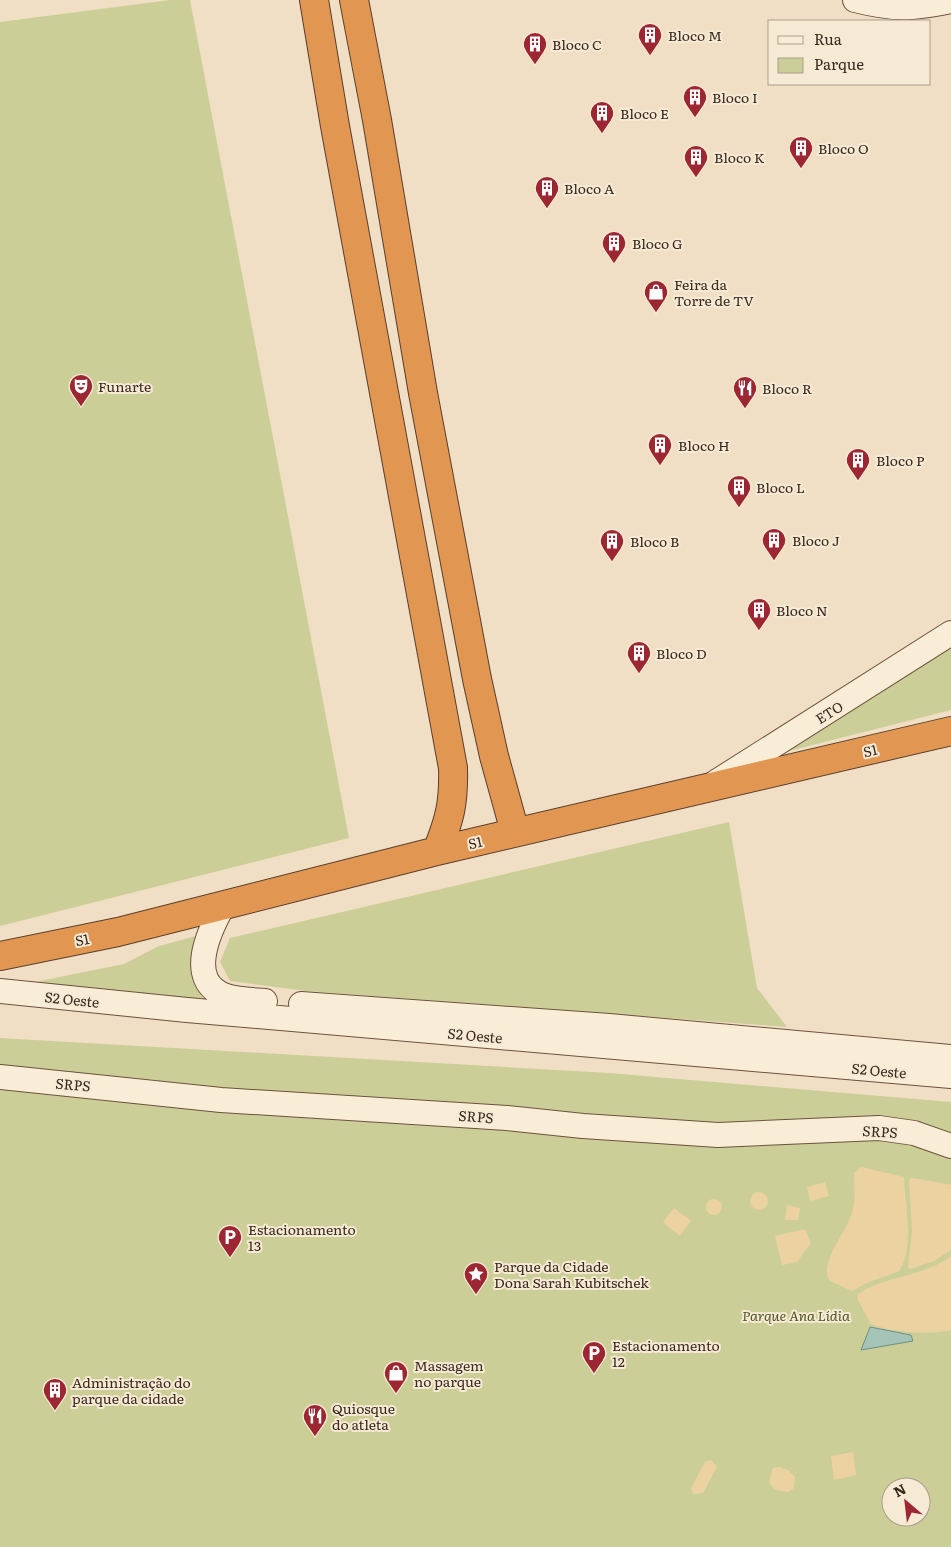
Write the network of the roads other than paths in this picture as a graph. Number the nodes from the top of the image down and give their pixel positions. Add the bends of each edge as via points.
1 (314, 0) edge
2 (354, 0) edge
3 (855, 0) edge
4 (951, 1) edge
5 (951, 633) edge
6 (951, 731) edge
7 (706, 788) junction
8 (515, 832) junction
9 (437, 851) junction
10 (224, 904) junction
11 (0, 956) edge
12 (0, 991) edge
13 (951, 1057) edge
14 (951, 1076) edge
15 (0, 1077) edge
16 (951, 1146) edge

1 - 9 highway via 453,768 449,821
2 - 8 highway via 423,393 476,669 494,756
3 - 4 main road via 886,8 919,7
5 - 7 main road, ETO
6 - 7 highway, S1
7 - 8 highway, S1
8 - 9 highway, S1
9 - 10 highway, S1
10 - 11 highway, S1 via 118,932
10 - 13 main road, S2 Oeste via 209,934 203,952 203,966 214,988 225,996
12 - 14 main road, S2 Oeste
15 - 16 main road, SRPS via 221,1100 709,1134 879,1128 914,1133

